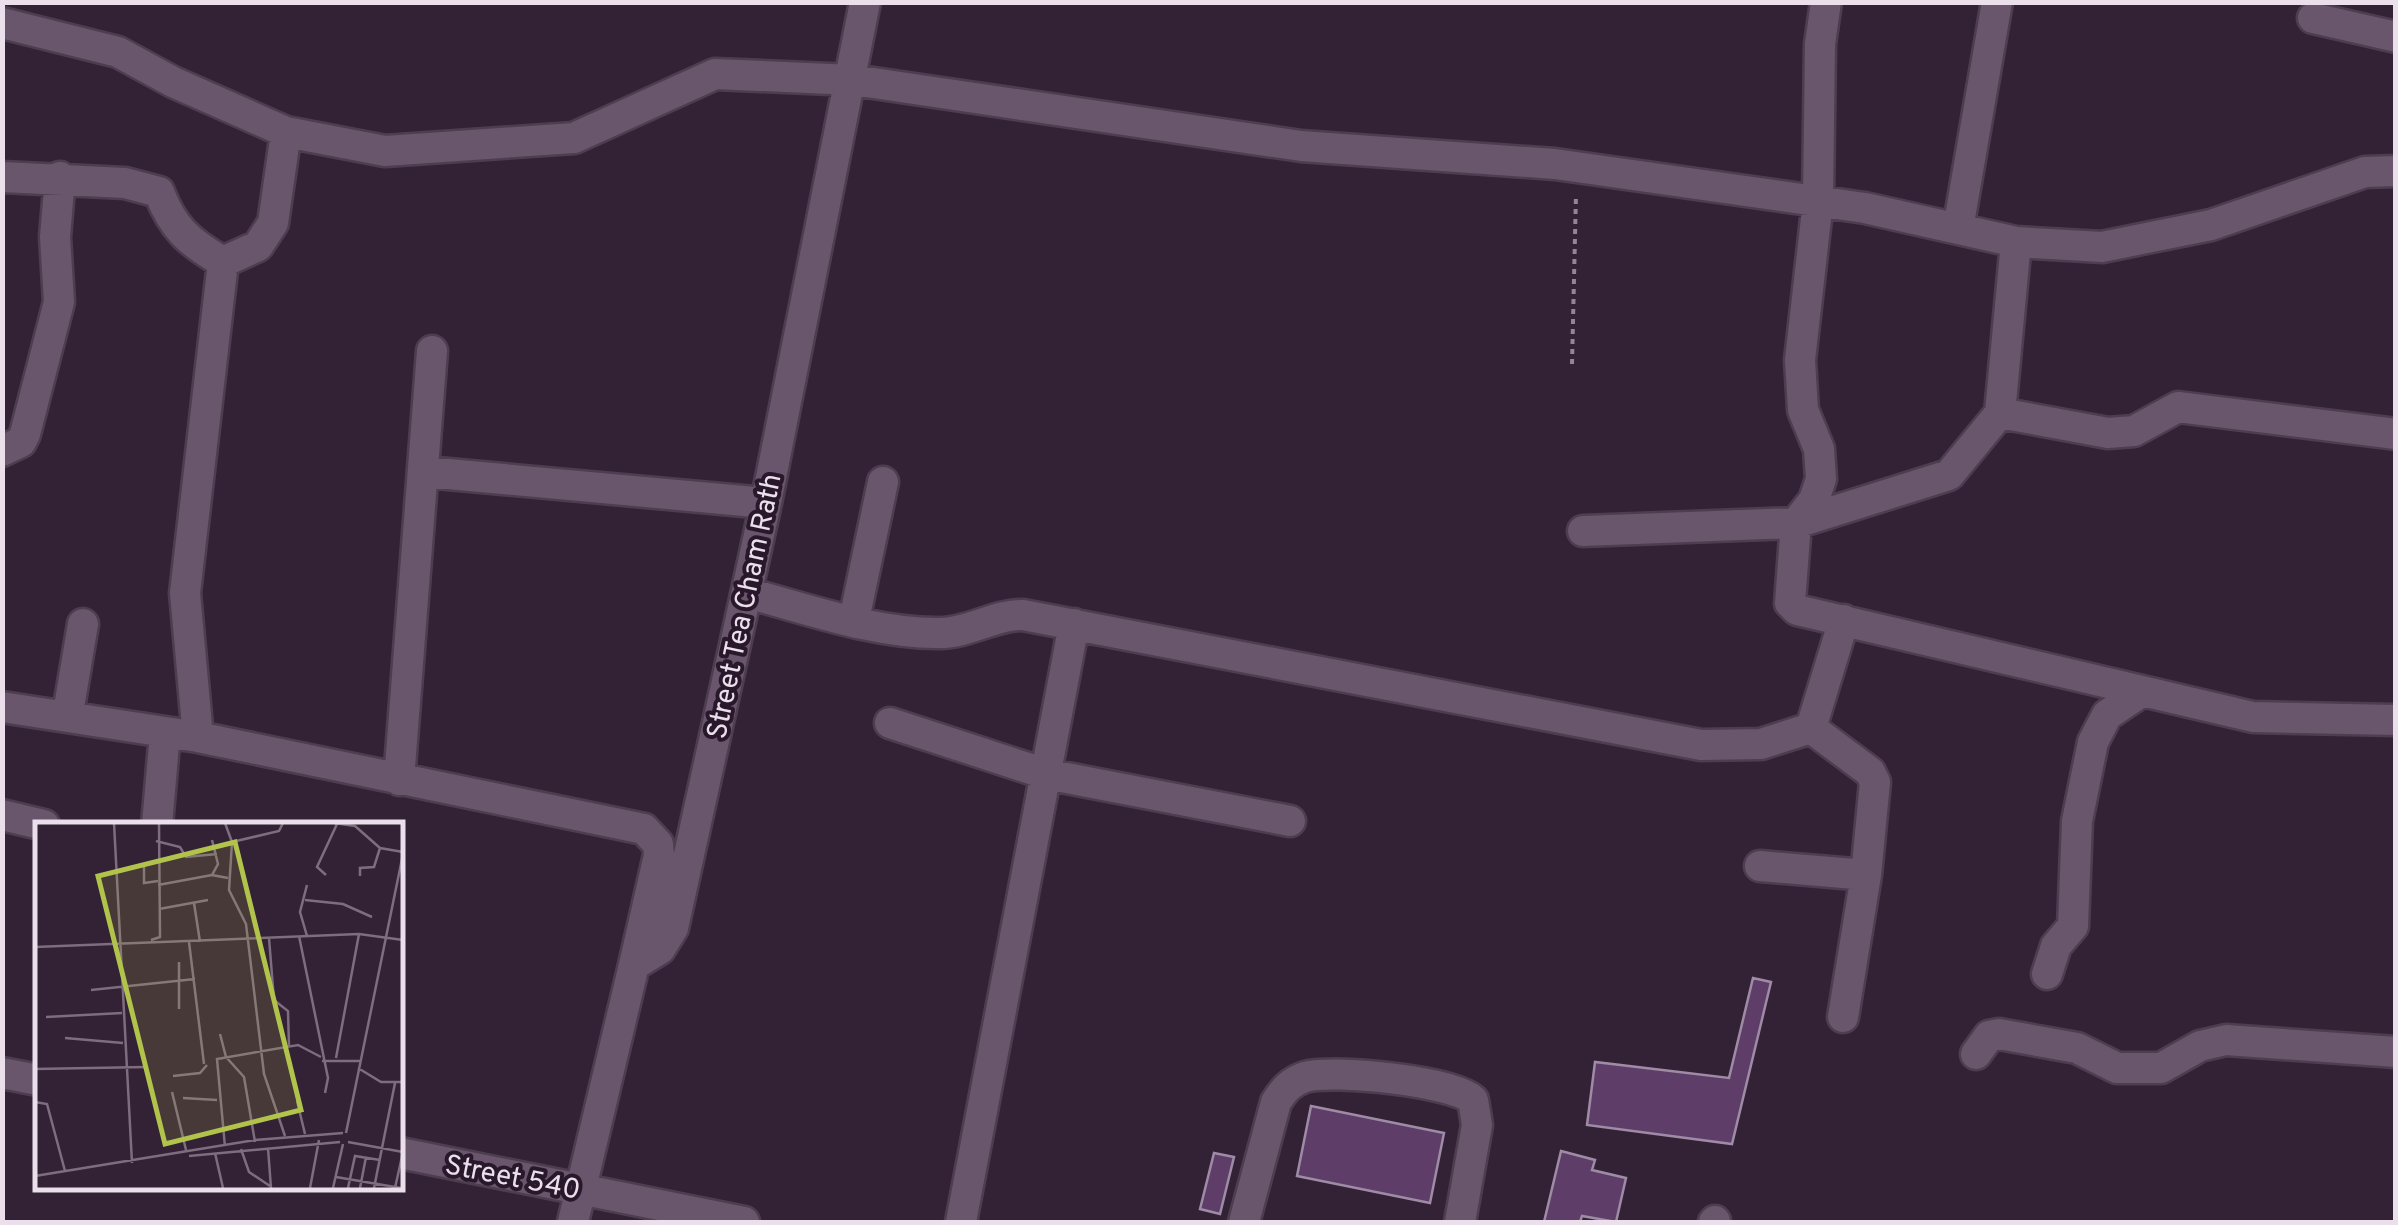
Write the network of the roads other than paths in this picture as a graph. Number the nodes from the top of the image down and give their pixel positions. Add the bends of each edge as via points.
1 (866, 2) edge
2 (1826, 2) edge
3 (1997, 2) edge
4 (2313, 18) dead end
5 (2, 23) edge
6 (2396, 37) edge
7 (852, 80) junction
8 (286, 132) junction
9 (2396, 171) edge
10 (2, 177) edge
11 (60, 177) junction
12 (1818, 201) junction
13 (1958, 229) junction
14 (2016, 242) junction
15 (224, 262) junction
16 (432, 351) dead end
17 (2000, 413) junction
18 (2396, 434) edge
19 (2, 451) edge
20 (426, 472) junction
21 (883, 482) dead end
22 (766, 503) junction
23 (1796, 523) junction
24 (1582, 531) dead end
25 (747, 593) junction
26 (854, 620) junction
27 (1844, 620) junction
28 (84, 624) dead end
29 (1074, 624) junction
30 (2138, 694) junction
31 (2, 707) edge
32 (68, 714) junction
33 (2396, 720) edge
34 (890, 724) dead end
35 (1811, 728) junction
36 (165, 732) junction
37 (198, 737) junction
38 (1046, 774) junction
39 (398, 780) junction
40 (2, 815) edge
41 (1290, 821) dead end
42 (156, 822) edge
43 (35, 823) edge
44 (1760, 866) dead end
45 (1866, 875) junction
46 (634, 965) junction
47 (2047, 974) dead end
48 (1843, 1017) dead end
49 (2396, 1052) edge
50 (1976, 1054) dead end
51 (2, 1073) edge
52 (35, 1079) edge
53 (402, 1154) edge
54 (579, 1190) junction
55 (574, 1222) edge
56 (744, 1222) edge
57 (961, 1222) edge
58 (1244, 1222) edge
59 (1460, 1222) edge

1 - 7 street, Street Tea Cham Rath
2 - 12 street
3 - 13 street
4 - 6 street
5 - 8 street via 118,52
7 - 8 street via 715,74 574,138 385,151
7 - 12 street via 1301,146 1577,168
7 - 22 street, Street Tea Cham Rath
8 - 15 street via 273,223 258,246
9 - 14 street via 2365,172 2211,226 2102,247
10 - 11 street
11 - 15 street via 159,192 186,241
11 - 19 street via 58,302 21,442
12 - 13 street
12 - 23 street via 1800,360 1803,410 1819,449 1821,480
13 - 14 street
14 - 17 street
15 - 37 street via 185,594
16 - 20 street
17 - 18 street via 2108,433 2134,431 2178,407
17 - 23 street via 1949,475
20 - 22 street
20 - 39 street
21 - 26 street
22 - 25 street, Street Tea Cham Rath
23 - 24 street
23 - 27 street via 1790,604
25 - 26 street
25 - 46 street, Street Tea Cham Rath via 672,928 660,949
26 - 29 street via 936,633 970,631 1012,615
27 - 30 street
27 - 35 street
28 - 32 street
29 - 35 street via 1701,744 1761,744
29 - 38 street
30 - 33 street via 2253,717
30 - 47 street via 2107,715 2093,742 2077,821 2073,926 2056,946
31 - 32 street
32 - 36 street
34 - 38 street
35 - 45 street via 1874,782
36 - 37 street
36 - 42 street
37 - 39 street
38 - 41 street
38 - 57 street
39 - 46 street via 654,836 659,855
40 - 43 street
44 - 45 street
45 - 48 street
46 - 54 street
49 - 50 street via 2226,1040 2161,1068 2117,1068 2077,1048 1999,1034
51 - 52 street
53 - 54 street, Street 540
54 - 55 street
54 - 56 street, Street 540
58 - 59 street via 1276,1102 1286,1086 1308,1076 1368,1077 1450,1089 1474,1100 1477,1125

